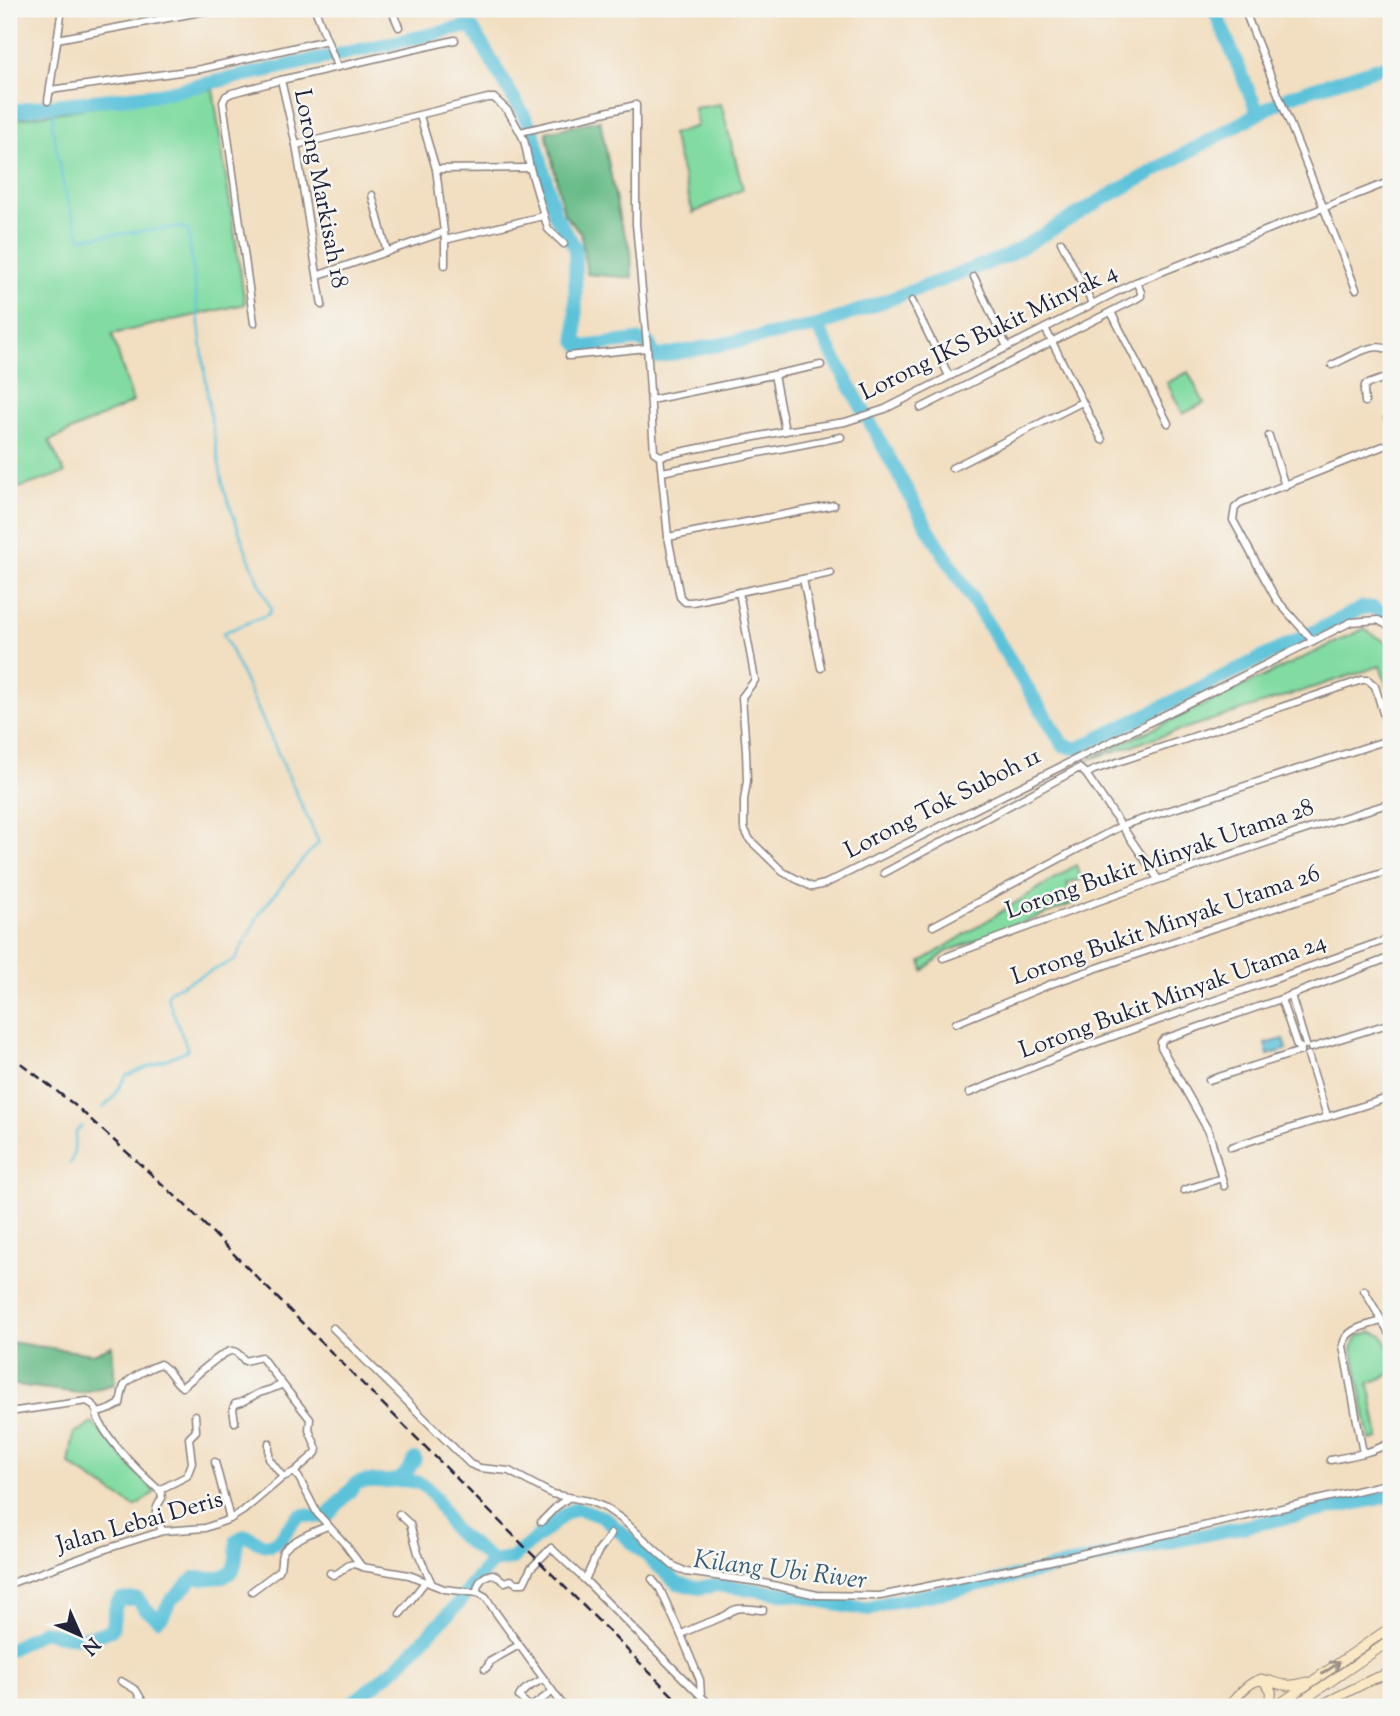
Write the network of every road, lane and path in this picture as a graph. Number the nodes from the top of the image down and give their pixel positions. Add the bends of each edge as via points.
1 (62, 9) edge
2 (216, 9) edge
3 (314, 9) edge
4 (391, 9) edge
5 (1244, 9) edge
6 (399, 27) dead end
7 (57, 39) junction
8 (455, 40) dead end
9 (328, 43) junction
10 (336, 63) junction
11 (281, 80) junction
12 (50, 90) junction
13 (48, 101) dead end
14 (420, 116) junction
15 (523, 131) junction
16 (296, 145) junction
17 (530, 168) junction
18 (436, 169) junction
19 (1391, 181) edge
20 (372, 195) dead end
21 (1323, 208) junction
22 (543, 216) junction
23 (444, 232) junction
24 (445, 240) junction
25 (1061, 242) dead end
26 (564, 244) dead end
27 (387, 252) junction
28 (445, 265) dead end
29 (318, 275) junction
30 (974, 277) dead end
31 (1136, 282) junction
32 (1356, 289) dead end
33 (912, 301) dead end
34 (1091, 303) junction
35 (322, 305) dead end
36 (1111, 312) junction
37 (254, 323) dead end
38 (1045, 328) junction
39 (1052, 342) junction
40 (647, 343) junction
41 (1007, 347) junction
42 (1391, 352) edge
43 (569, 356) dead end
44 (821, 365) dead end
45 (1332, 365) dead end
46 (774, 375) junction
47 (949, 376) junction
48 (1391, 376) edge
49 (651, 400) junction
50 (1082, 402) junction
51 (1365, 402) dead end
52 (922, 408) dead end
53 (1168, 423) dead end
54 (785, 431) junction
55 (1269, 436) dead end
56 (841, 437) dead end
57 (1102, 440) dead end
58 (1391, 443) edge
59 (657, 454) junction
60 (952, 468) dead end
61 (662, 472) junction
62 (1286, 486) junction
63 (834, 505) dead end
64 (668, 537) junction
65 (831, 573) dead end
66 (803, 579) junction
67 (739, 592) junction
68 (1391, 627) edge
69 (1311, 639) junction
70 (821, 668) dead end
71 (1391, 739) edge
72 (1086, 774) junction
73 (1391, 803) edge
74 (1121, 826) junction
75 (1391, 870) edge
76 (884, 873) dead end
77 (1158, 879) junction
78 (933, 926) dead end
79 (1388, 939) edge
80 (1391, 947) edge
81 (943, 958) dead end
82 (1390, 958) edge
83 (1291, 995) junction
84 (1281, 999) junction
85 (956, 1023) dead end
86 (1391, 1023) edge
87 (1305, 1050) junction
88 (1209, 1080) dead end
89 (969, 1093) dead end
90 (1391, 1097) edge
91 (1327, 1116) junction
92 (1231, 1147) dead end
93 (1222, 1178) junction
94 (1224, 1186) dead end
95 (1184, 1190) dead end
96 (1364, 1290) dead end
97 (1382, 1321) junction
98 (333, 1328) dead end
99 (1391, 1336) edge
100 (282, 1384) junction
101 (9, 1412) edge
102 (98, 1413) junction
103 (195, 1415) dead end
104 (235, 1423) dead end
105 (1391, 1442) edge
106 (268, 1443) dead end
107 (1363, 1453) junction
108 (1330, 1460) dead end
109 (215, 1462) dead end
110 (294, 1472) junction
111 (283, 1477) junction
112 (1391, 1483) edge
113 (9, 1488) edge
114 (159, 1490) junction
115 (9, 1495) edge
116 (568, 1498) junction
117 (399, 1514) dead end
118 (230, 1519) junction
119 (541, 1522) dead end
120 (327, 1525) junction
121 (163, 1531) junction
122 (611, 1534) dead end
123 (362, 1567) junction
124 (330, 1573) dead end
125 (653, 1579) dead end
126 (585, 1580) junction
127 (425, 1582) junction
128 (9, 1584) edge
129 (433, 1585) junction
130 (252, 1591) dead end
131 (476, 1592) junction
132 (764, 1611) dead end
133 (400, 1614) dead end
134 (1391, 1627) edge
135 (681, 1635) junction
136 (1391, 1640) edge
137 (519, 1645) junction
138 (485, 1669) dead end
139 (1391, 1673) edge
140 (543, 1679) junction
141 (1261, 1679) junction
142 (121, 1681) dead end
143 (1312, 1681) junction
144 (552, 1692) junction
145 (701, 1696) junction
146 (146, 1707) edge
147 (530, 1707) edge
148 (562, 1707) edge
149 (712, 1707) edge
150 (1228, 1707) edge
151 (1265, 1707) edge
152 (1275, 1707) edge
153 (1293, 1707) edge
154 (1317, 1707) edge

1 - 7 street
2 - 7 street
3 - 9 street
4 - 6 street
5 - 21 street
7 - 12 street
8 - 10 street
9 - 10 street
9 - 12 street via 201,69
10 - 11 street
11 - 16 street, Lorong Markisah 18
11 - 37 street via 232,93 223,102
12 - 13 street
14 - 15 street via 494,98
14 - 16 street
14 - 18 street
15 - 17 street
15 - 40 street via 636,105 636,224
16 - 29 street, Lorong Markisah 18
17 - 18 street
17 - 22 street
18 - 23 street
19 - 21 street, Lorong IKS Bukit Minyak 4
20 - 27 street
21 - 31 street, Lorong IKS Bukit Minyak 4
21 - 32 street
22 - 24 street
22 - 26 street via 551,234
23 - 24 street
23 - 27 street
24 - 28 street
25 - 34 street
27 - 29 street
29 - 35 street, Lorong Markisah 18
30 - 41 street
31 - 34 street, Lorong IKS Bukit Minyak 4
31 - 36 street via 1141,296
33 - 47 street
34 - 38 street, Lorong IKS Bukit Minyak 4
36 - 39 street
36 - 53 street
38 - 39 street
38 - 41 street, Lorong IKS Bukit Minyak 4
39 - 50 street
39 - 52 street
40 - 43 street
40 - 49 street
41 - 47 street, Lorong IKS Bukit Minyak 4
42 - 45 street via 1375,346
44 - 46 street
46 - 49 street
46 - 54 street
47 - 54 street, Lorong IKS Bukit Minyak 4 via 864,417
48 - 51 street via 1366,385
49 - 59 street
50 - 57 street
50 - 60 street
54 - 59 street, Lorong IKS Bukit Minyak 4
55 - 62 street
56 - 61 street
58 - 62 street
59 - 61 street
61 - 64 street
62 - 69 street via 1242,502 1233,520 1276,599
63 - 64 street
64 - 67 street via 682,600
65 - 66 street
66 - 67 street
66 - 70 street
67 - 69 street, Lorong Tok Suboh 11 via 755,680 742,697 747,780 744,828 783,872 812,887
68 - 69 street, Lorong Tok Suboh 11 via 1378,620 1352,622
71 - 72 street via 1375,686 1362,680
71 - 74 street
72 - 74 street
72 - 76 street via 1079,768
73 - 77 street, Lorong Bukit Minyak Utama 28
74 - 77 street
74 - 78 street
75 - 85 street, Lorong Bukit Minyak Utama 26 via 1051,984
77 - 81 street, Lorong Bukit Minyak Utama 28
79 - 80 street
79 - 82 street
79 - 89 street, Lorong Bukit Minyak Utama 24 via 1080,1048
82 - 83 street
83 - 84 street
83 - 87 street
84 - 87 street via 1297,1046
84 - 93 street via 1161,1042 1209,1132
86 - 87 street
87 - 88 street
87 - 91 street
90 - 91 street
91 - 92 street
93 - 94 street
93 - 95 street
96 - 97 street
97 - 99 street
97 - 107 street via 1349,1332 1344,1339
98 - 116 street via 470,1464 509,1471
100 - 102 street via 261,1357 245,1361 230,1351 182,1387 166,1367 155,1366 127,1381 120,1404
100 - 104 street via 236,1404
100 - 110 street, Jalan Lebai Deris via 310,1419 317,1450
101 - 102 street via 87,1401
102 - 114 street via 102,1428
103 - 114 street via 187,1476
105 - 107 street
106 - 111 street via 269,1459
107 - 108 street
109 - 118 street
110 - 111 street, Jalan Lebai Deris
110 - 120 street
111 - 118 street, Jalan Lebai Deris
112 - 116 street via 880,1596 817,1595 686,1572 606,1508
113 - 115 street
114 - 121 street via 162,1498 156,1516
116 - 119 street
117 - 129 street via 410,1524
118 - 121 street, Jalan Lebai Deris via 205,1528
120 - 123 street
120 - 130 street via 284,1549 278,1571
121 - 128 street, Jalan Lebai Deris
122 - 126 street
123 - 124 street via 354,1563 338,1574
123 - 127 street
125 - 135 street
126 - 131 street via 551,1548 531,1568 524,1583 505,1582 490,1574
126 - 145 street
127 - 129 street
127 - 133 street
129 - 131 street
131 - 137 street via 486,1597
132 - 135 street via 734,1610
143 -> 134 main road
135 - 145 street via 700,1679
136 - 153 main road
137 - 138 street
137 - 140 street
139 - 154 main road
140 - 144 street
140 - 147 street via 519,1697
141 - 143 main road via 1284,1685
141 - 150 main road
141 - 151 main road via 1272,1694
142 - 146 street via 136,1690
143 - 152 main road
144 - 147 street
144 - 148 street
145 - 149 street

